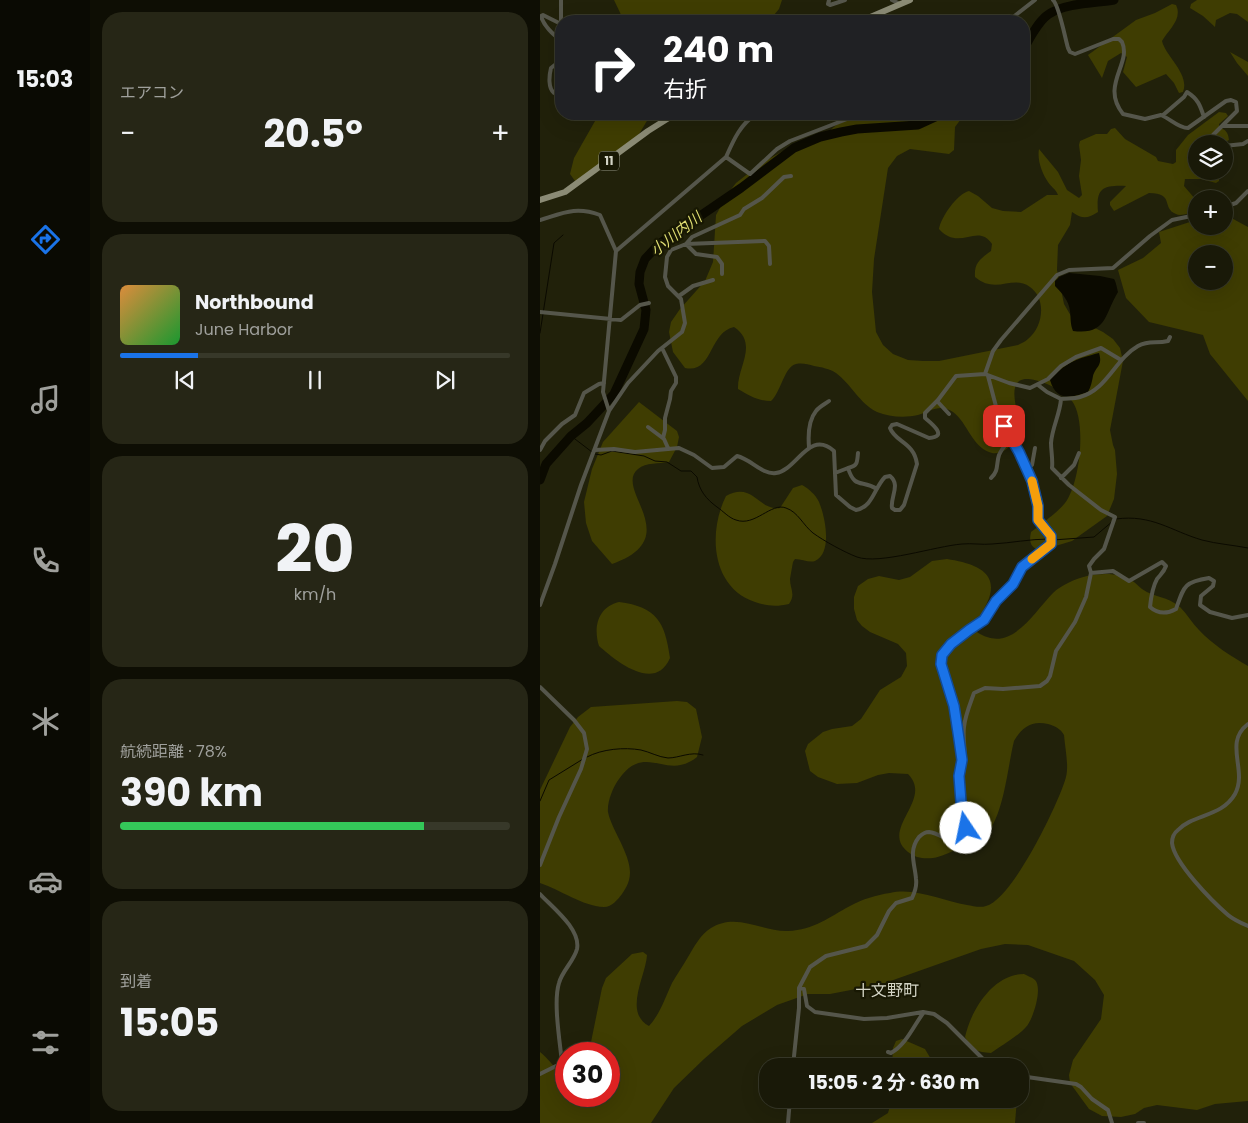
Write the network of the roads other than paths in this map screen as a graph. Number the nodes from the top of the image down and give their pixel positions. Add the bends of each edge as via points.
1 (561, 0) edge
2 (829, 0) edge
3 (846, 0) edge
4 (892, 0) edge
5 (910, 0) edge
6 (1035, 0) edge
7 (1053, 0) edge
8 (900, 4) junction
9 (561, 15) edge
10 (875, 15) edge
11 (1016, 15) edge
12 (555, 21) edge
13 (555, 36) edge
14 (555, 65) edge
15 (555, 94) edge
16 (1163, 115) junction
17 (1204, 117) junction
18 (666, 120) edge
19 (747, 120) edge
20 (844, 120) edge
21 (1222, 126) junction
22 (1248, 126) edge
23 (1214, 135) edge
24 (1248, 141) edge
25 (1233, 145) edge
26 (726, 157) junction
27 (791, 176) dead end
28 (1248, 191) edge
29 (540, 200) edge
30 (1233, 204) edge
31 (1188, 217) edge
32 (540, 220) edge
33 (686, 244) junction
34 (616, 251) junction
35 (770, 264) dead end
36 (722, 274) dead end
37 (713, 280) dead end
38 (679, 296) junction
39 (649, 303) dead end
40 (540, 312) edge
41 (610, 319) junction
42 (1170, 337) dead end
43 (662, 348) junction
44 (1120, 360) junction
45 (986, 375) junction
46 (604, 384) junction
47 (1038, 385) junction
48 (1061, 399) junction
49 (830, 401) dead end
50 (937, 401) junction
51 (609, 411) junction
52 (949, 414) dead end
53 (648, 427) dead end
54 (663, 438) junction
55 (1011, 438) junction
56 (809, 447) junction
57 (668, 448) junction
58 (1035, 448) dead end
59 (540, 450) edge
60 (595, 450) junction
61 (858, 453) dead end
62 (1079, 453) dead end
63 (848, 468) junction
64 (1026, 468) junction
65 (835, 473) junction
66 (991, 478) dead end
67 (1061, 478) junction
68 (877, 489) junction
69 (1091, 573) junction
70 (540, 605) edge
71 (1248, 615) edge
72 (540, 687) edge
73 (1248, 724) edge
74 (959, 776) junction
75 (540, 865) edge
76 (540, 894) edge
77 (1248, 926) edge
78 (799, 988) junction
79 (924, 1012) junction
80 (888, 1052) dead end
81 (794, 1058) edge
82 (982, 1058) edge
83 (540, 1074) edge
84 (1029, 1077) edge
85 (789, 1108) edge
86 (788, 1123) edge
87 (1112, 1123) edge
88 (1138, 1123) edge
89 (1144, 1123) edge

1 - 9 street
2 - 3 street via 830,5
4 - 8 street
5 - 8 main road
6 - 11 street
7 - 16 street via 1057,4 1070,52 1075,54 1113,39 1122,42 1124,52 1114,95 1123,114 1145,120
8 - 10 main road
12 - 13 street via 541,16
14 - 15 street via 551,68 550,82
16 - 17 street via 1181,128 1188,128
16 - 17 street via 1187,92 1197,99
17 - 21 street via 1226,101 1236,102 1237,111
18 - 29 main road, 11 via 565,192
19 - 26 street
20 - 26 street via 790,141 750,174
21 - 22 street
21 - 23 street
24 - 25 street
26 - 34 street
27 - 33 street via 784,178 740,214 692,237
28 - 30 street
31 - 45 street via 1172,220 1113,268 1069,270 1057,275 1001,340
32 - 34 street via 578,210 588,211 600,216
33 - 35 street via 765,241 769,246
33 - 36 street via 696,254 717,257 722,264
33 - 38 street via 671,250 667,258 665,277 668,286
34 - 41 street
37 - 38 street via 693,286
38 - 43 street via 685,323 682,332
39 - 41 street via 640,305 621,320
40 - 41 street
41 - 46 street
42 - 44 street via 1168,342 1149,342 1139,346
43 - 51 street via 628,383
43 - 54 street via 676,377 670,391
44 - 47 street via 1101,348 1076,357
44 - 48 street via 1106,380 1094,390 1081,397
45 - 47 street via 1022,387
45 - 50 street via 956,376
45 - 55 street via 998,414
46 - 51 street
46 - 59 street via 584,393 574,415 545,441
47 - 48 street
48 - 67 street via 1051,443 1052,468
49 - 56 street via 816,410 808,432
50 - 52 street
50 - 68 street via 925,413 925,418 937,428 934,438 897,424 890,428 894,436 907,444 917,464 904,506 900,510 892,508 896,485 890,476 885,477
51 - 60 street
53 - 54 street
54 - 57 street
55 - 64 street
55 - 66 street via 999,455 998,469
56 - 57 street via 783,471 774,474 744,457 737,456 724,467 712,468 679,448
56 - 65 street via 829,446 834,451
57 - 60 street via 634,452 614,448
58 - 64 street via 1032,465
60 - 70 street
61 - 63 street via 857,464
62 - 67 street via 1074,465
63 - 65 street
63 - 68 street via 855,482 870,484
64 - 74 street via 1038,506 1038,520 1051,536 1051,544 1022,567 1013,584 996,601 984,620 951,644 942,655 941,664 954,706 962,760
65 - 68 street via 836,495 856,510 867,506
67 - 69 street via 1101,510 1115,517 1104,549 1090,566
69 - 71 street via 1113,571 1129,581 1162,562 1166,566 1164,572 1151,592 1150,607 1157,612 1176,609 1183,588 1190,582 1209,578 1214,581 1213,586 1201,596 1200,605 1210,612 1232,618
69 - 74 street via 1086,597 1075,622 1056,651 1047,681 1040,686 985,688 974,693 964,728 966,745
72 - 75 street via 584,733 587,749
73 - 77 street via 1240,730 1236,743 1240,781 1235,795 1216,811 1181,826 1172,845 1191,877 1228,915
74 - 78 street via 966,828 963,842 950,841 932,832 921,835 912,852 917,881 912,898 896,903 877,935 866,946 826,956 810,967
76 - 83 street via 575,932 577,950 559,982 557,996 562,1063
78 - 79 street via 804,989 807,1006 815,1012 864,1019
78 - 81 street
79 - 80 street via 904,1042 891,1054
79 - 82 street via 934,1014 947,1024
84 - 87 street via 1081,1087 1108,1110
85 - 86 street
88 - 89 street

